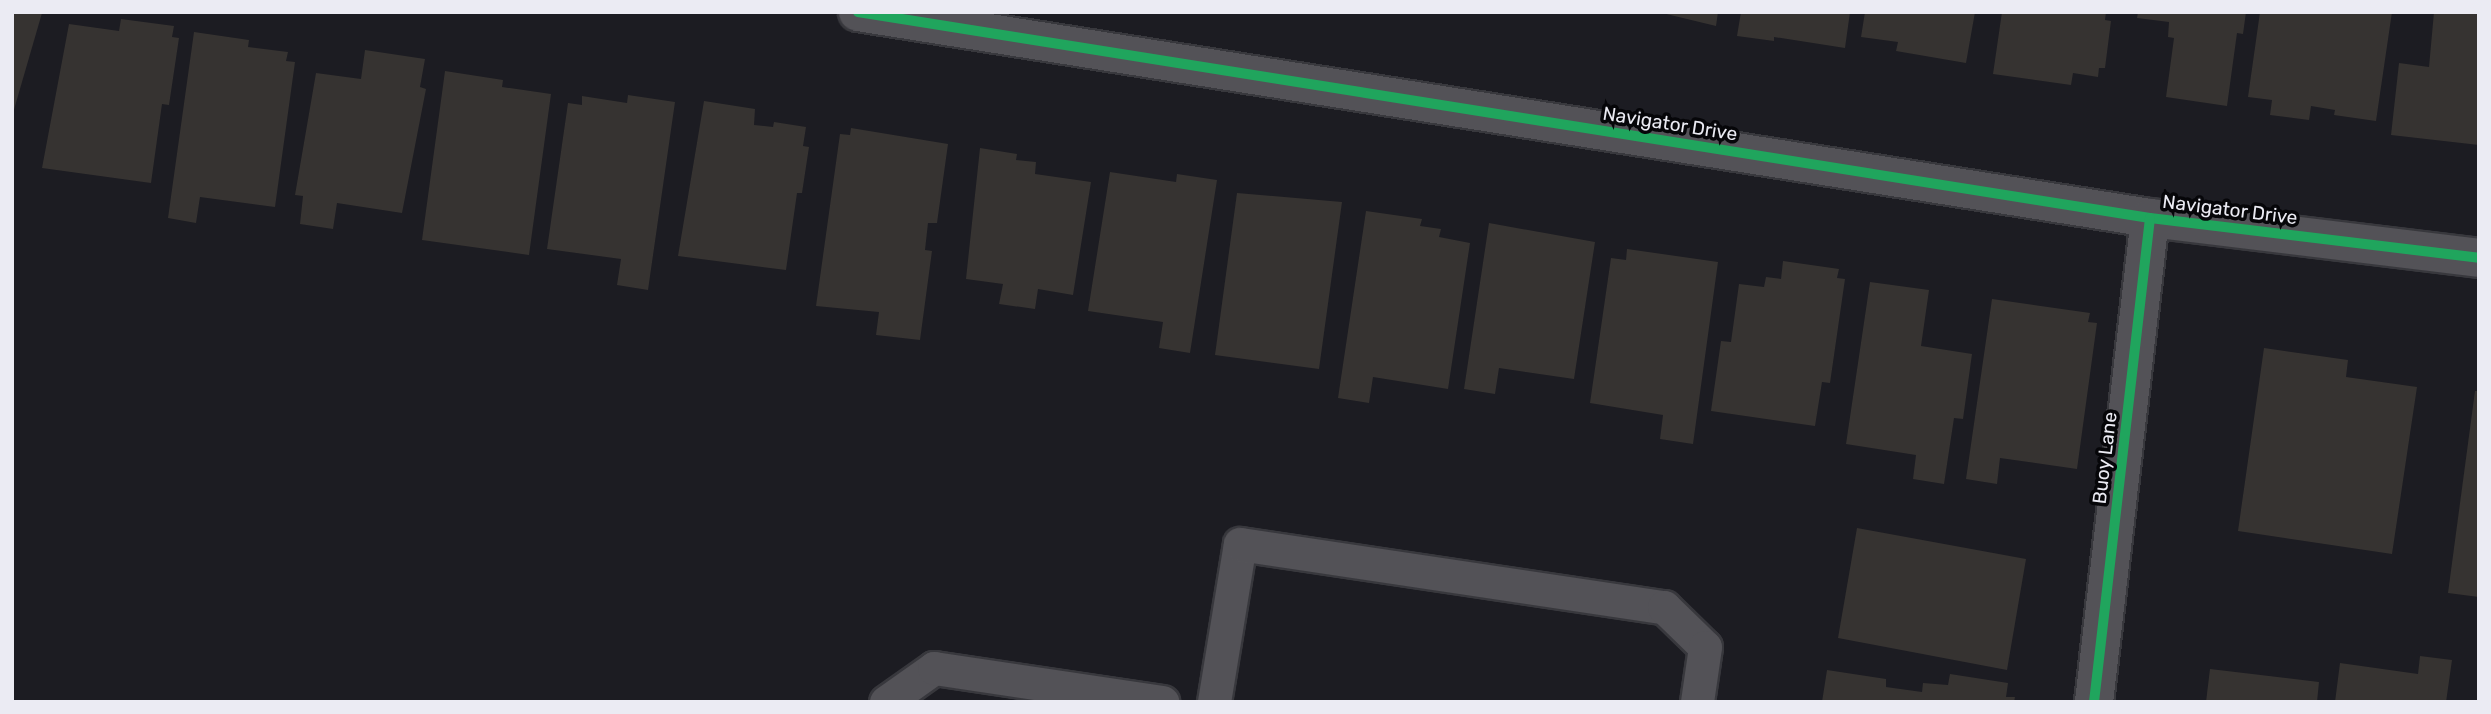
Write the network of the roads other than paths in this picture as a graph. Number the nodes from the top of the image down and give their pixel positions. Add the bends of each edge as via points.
1 (858, 12) edge
2 (2150, 218) junction
3 (2479, 258) edge
4 (886, 702) edge
5 (1162, 702) edge
6 (1214, 702) edge
7 (1697, 702) edge
8 (2094, 702) edge

1 - 2 street, Navigator Drive
2 - 3 street, Navigator Drive
2 - 8 street, Buoy Lane
4 - 5 lane via 934,668
6 - 7 lane via 1240,544 1664,607 1705,647

